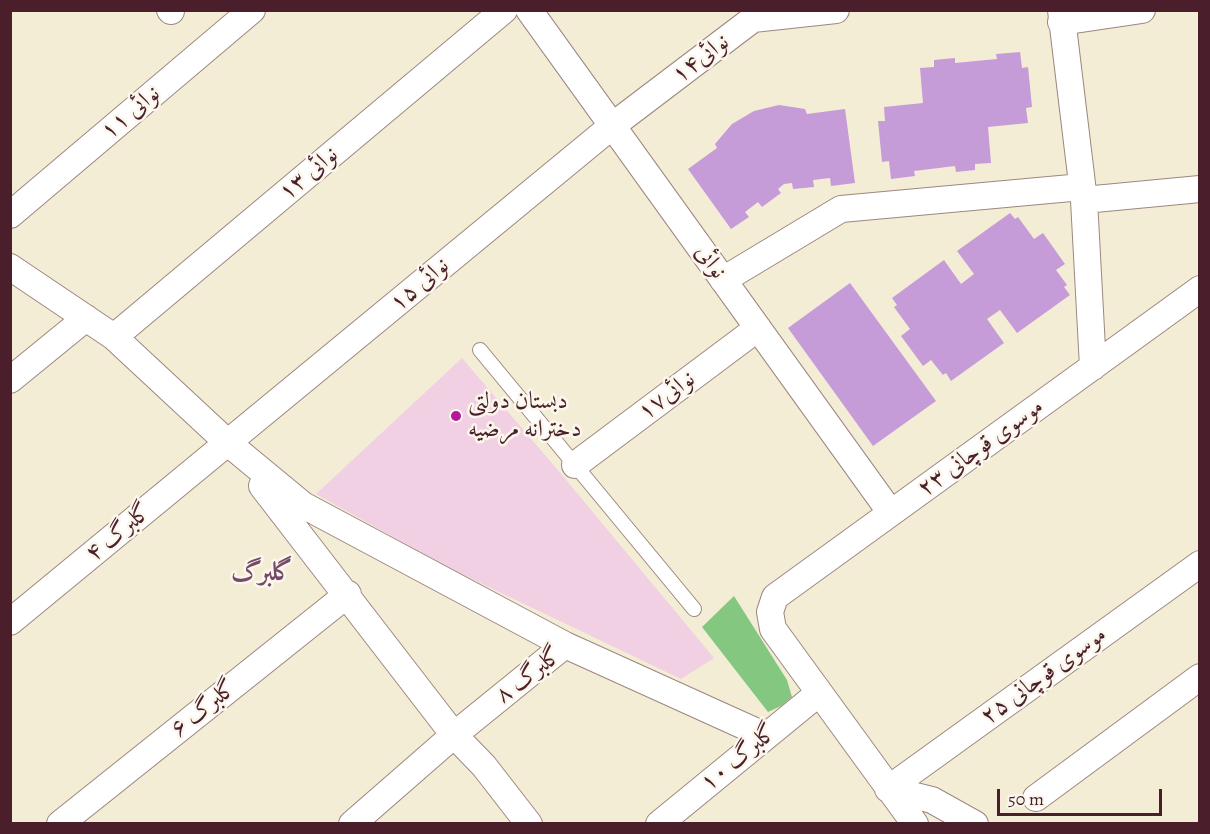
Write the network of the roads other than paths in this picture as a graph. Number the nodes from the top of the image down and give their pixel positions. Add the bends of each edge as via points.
1 (252, 10) edge
2 (504, 10) edge
3 (529, 10) edge
4 (836, 10) edge
5 (1142, 10) edge
6 (1061, 16) edge
7 (612, 126) junction
8 (1200, 189) edge
9 (1083, 193) junction
10 (10, 215) edge
11 (10, 267) edge
12 (723, 280) junction
13 (1200, 289) edge
14 (86, 318) junction
15 (758, 328) junction
16 (114, 337) junction
17 (480, 350) dead end
18 (1093, 367) junction
19 (10, 380) edge
20 (228, 443) junction
21 (575, 465) junction
22 (891, 513) junction
23 (1200, 564) edge
24 (348, 594) junction
25 (694, 609) dead end
26 (10, 622) edge
27 (565, 645) junction
28 (1200, 677) edge
29 (819, 693) junction
30 (454, 735) junction
31 (766, 736) junction
32 (888, 789) junction
33 (1036, 798) dead end
34 (60, 824) edge
35 (352, 824) edge
36 (529, 824) edge
37 (659, 824) edge
38 (915, 824) edge
39 (975, 824) edge

1 - 10 street, نوائی ۱۱
2 - 16 street, نوائی ۱۳
3 - 7 street, نوائی
4 - 7 street, نوائی۱۴ via 753,19
5 - 6 street
6 - 9 street
7 - 12 street, نوائی
7 - 20 street, نوائی ۱۵
8 - 9 street
9 - 12 street via 841,208
9 - 18 street
11 - 14 street
12 - 15 street, نوائی
13 - 18 street, موسوی قوچانی ۲۳
14 - 16 street
14 - 19 street
15 - 21 street, نوائی۱۷
15 - 22 street, نوائی
16 - 20 street
17 - 21 lane
18 - 22 street, موسوی قوچانی ۲۳
20 - 24 street
20 - 26 street, گلبرگ ۴
20 - 27 street via 303,505
21 - 25 lane
22 - 29 street, موسوی قوچانی ۲۳ via 775,597 770,612 773,629
23 - 32 street, موسوی قوچانی ۲۵
24 - 30 street
24 - 34 street, گلبرگ ۶
27 - 30 street, گلبرگ ۸
27 - 31 street, گلبرگ ۸
28 - 33 street
29 - 31 street, گلبرگ ۱۰
29 - 32 street
30 - 35 street, گلبرگ ۸
30 - 36 street
31 - 37 street, گلبرگ ۱۰
32 - 38 street
32 - 39 street via 932,800

